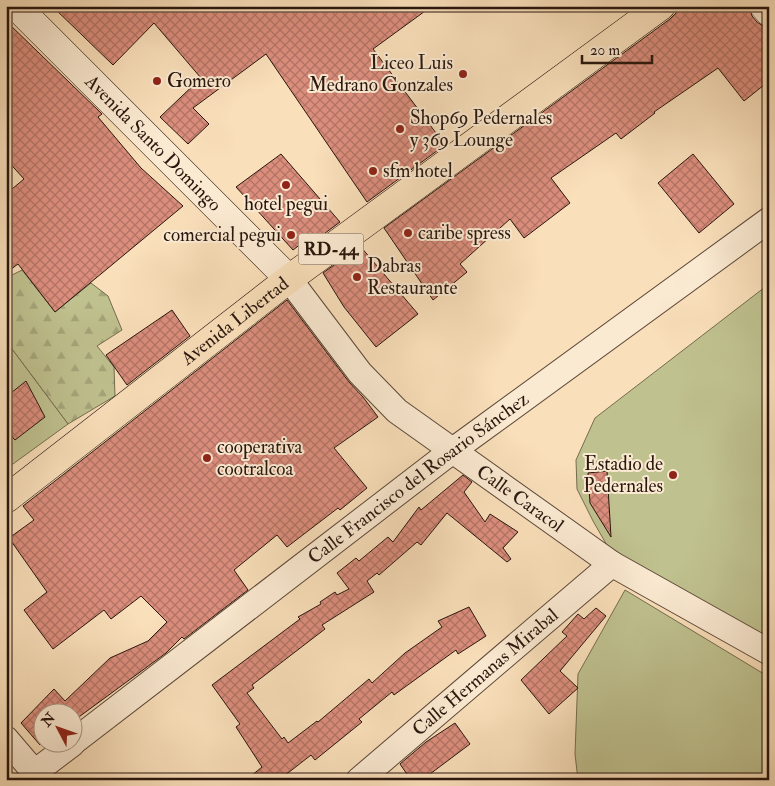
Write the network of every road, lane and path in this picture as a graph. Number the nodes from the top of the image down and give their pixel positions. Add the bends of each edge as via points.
1 (16, 6) edge
2 (661, 6) edge
3 (764, 6) edge
4 (769, 12) edge
5 (769, 220) edge
6 (289, 279) junction
7 (452, 452) junction
8 (6, 499) edge
9 (612, 564) junction
10 (769, 652) edge
11 (82, 735) edge
12 (6, 740) edge
13 (61, 754) edge
14 (38, 776) edge
15 (359, 780) edge

1 - 6 main road, Avenida Santo Domingo
2 - 6 main road, Avenida Libertad / RD-44
3 - 4 main road
5 - 7 street, Calle Francisco del Rosario Sánchez
6 - 7 street, Calle Caracol via 360,373 397,411
6 - 8 main road, Avenida Libertad / RD-44
7 - 9 street, Calle Caracol
7 - 11 street, Calle Francisco del Rosario Sánchez
9 - 10 street, Calle Caracol
9 - 15 street, Calle Hermanas Mirabal
12 - 14 street
13 - 14 street, Calle Francisco del Rosario Sánchez

